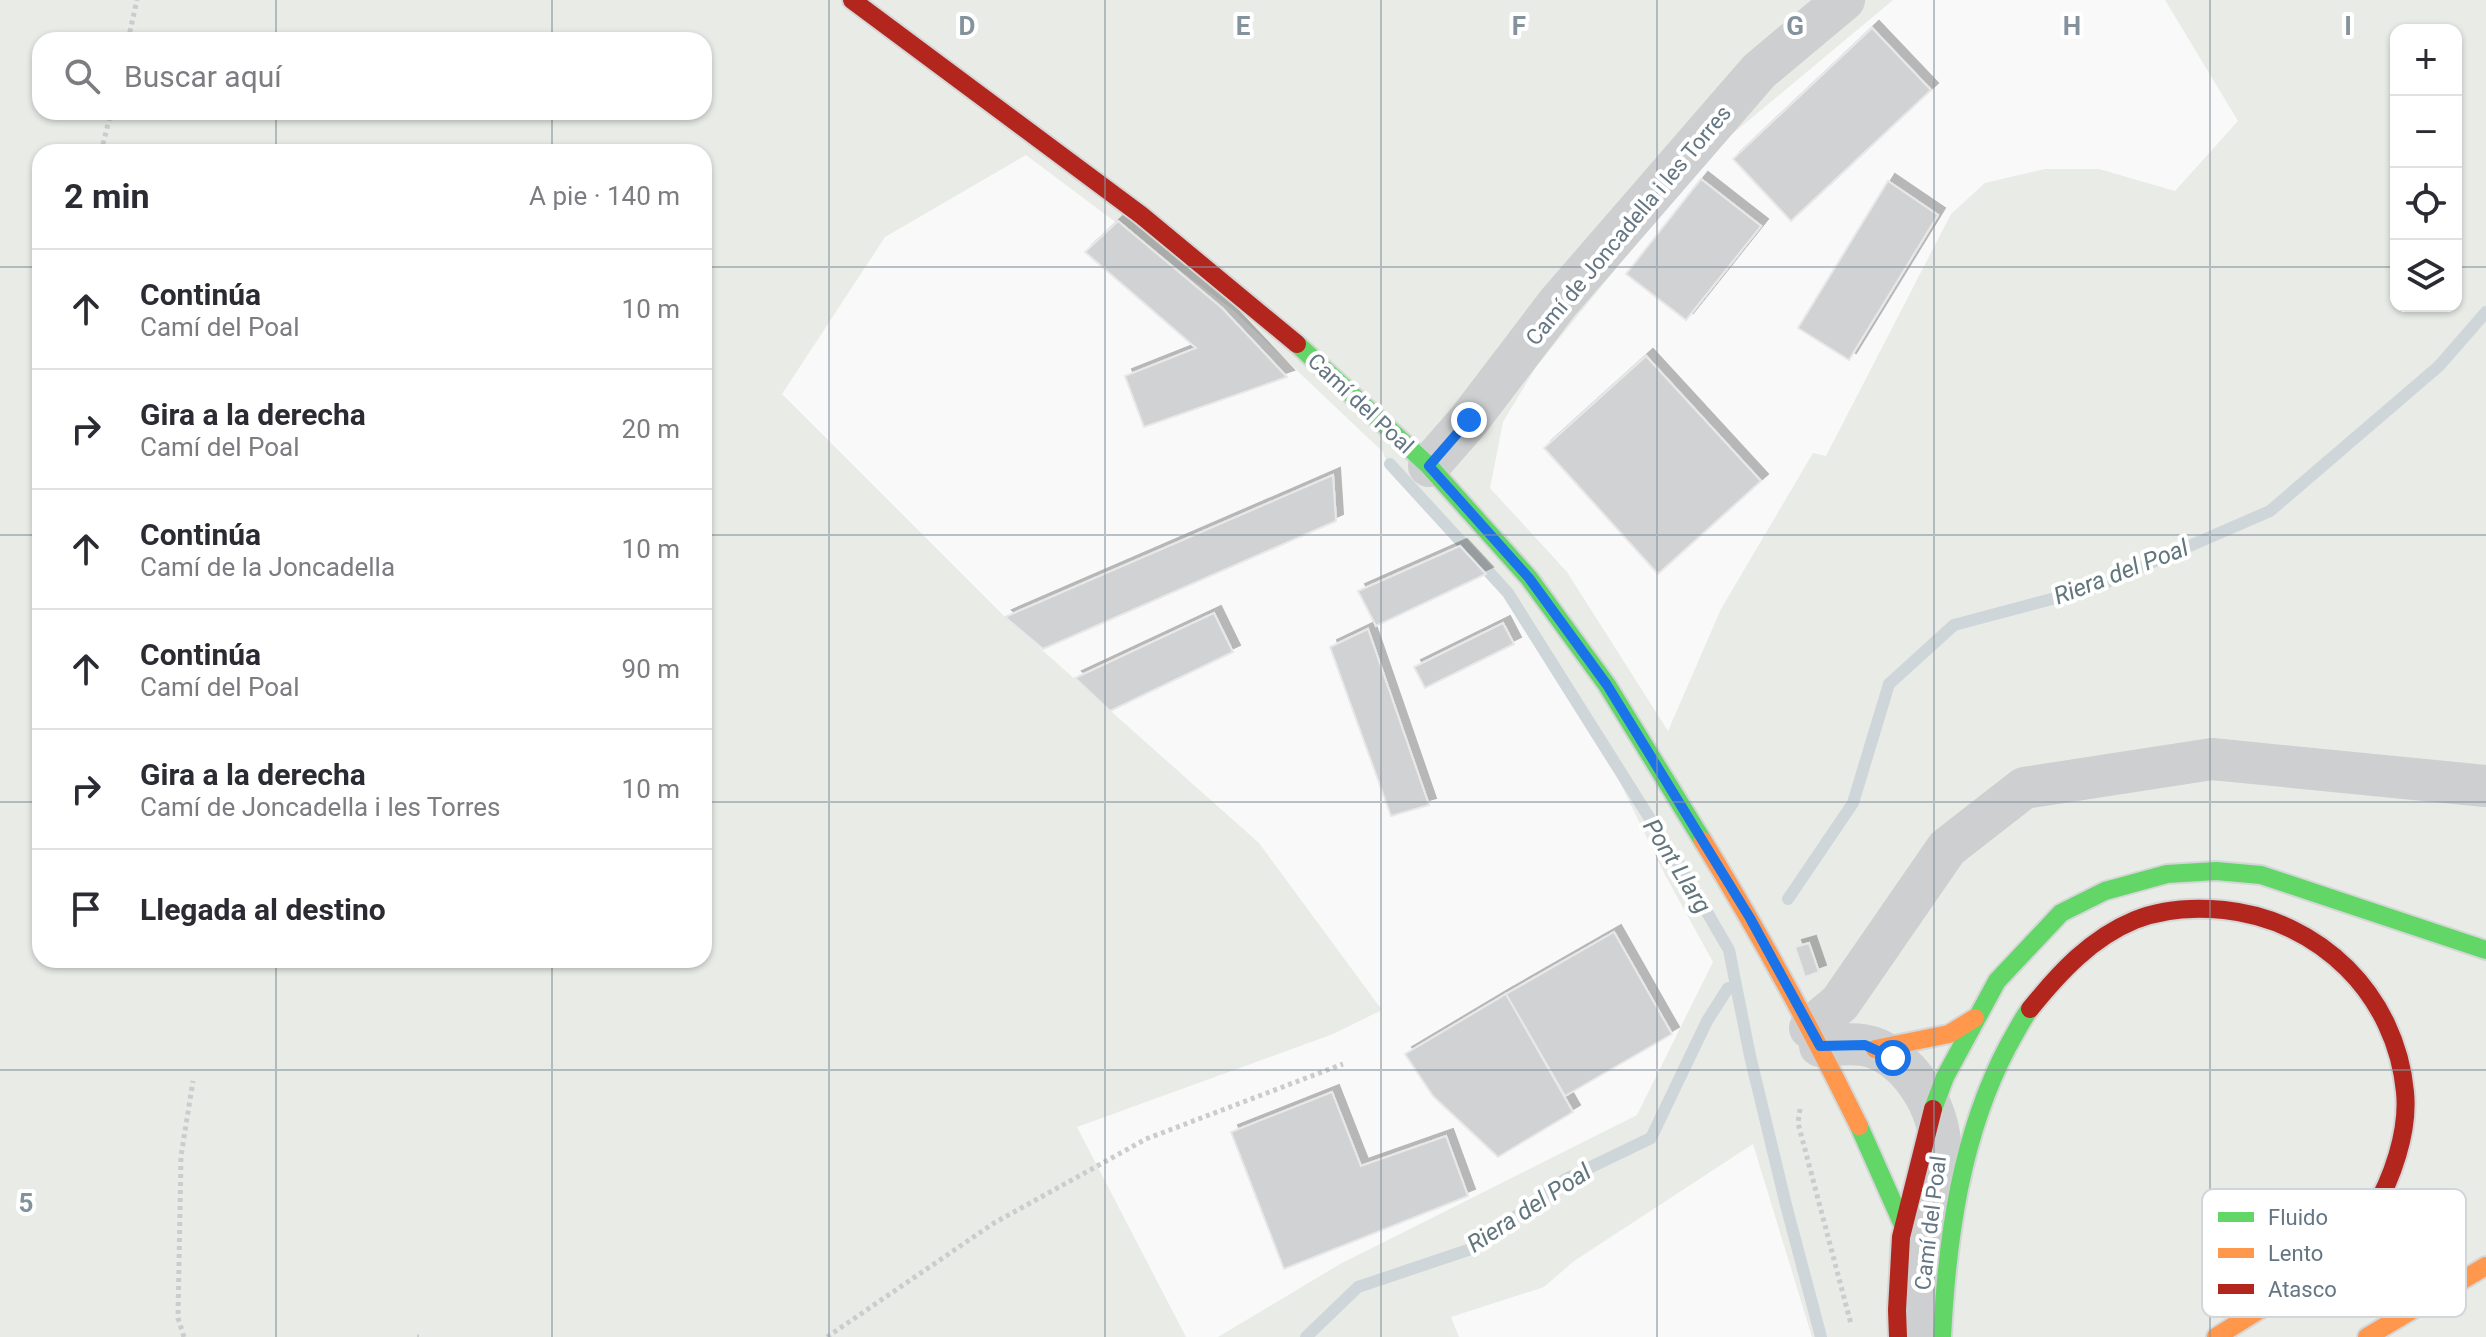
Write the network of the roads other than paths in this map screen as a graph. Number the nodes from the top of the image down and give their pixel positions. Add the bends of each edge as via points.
1 (852, 0) edge
2 (1844, 0) edge
3 (1429, 466) junction
4 (2486, 786) edge
5 (2486, 950) edge
6 (1975, 1018) junction
7 (1815, 1037) junction
8 (1875, 1049) junction
9 (1933, 1109) junction
10 (2387, 1189) edge
11 (1903, 1225) junction
12 (2486, 1266) edge
13 (2466, 1278) edge
14 (2250, 1317) edge
15 (2401, 1317) edge
16 (1898, 1337) edge
17 (1919, 1337) edge
18 (1942, 1337) edge
19 (2216, 1337) edge
20 (2367, 1337) edge

1 - 3 main road, Camí del Poal via 1141,215 1295,343
2 - 3 street, Camí de Joncadella i les Torres via 1759,71 1558,303
3 - 7 main road, Camí del Poal via 1529,578 1607,685 1750,918
4 - 7 street via 2212,759 2024,788 1947,848
5 - 6 main road via 2261,875 2167,874 2105,891 2061,913 1997,981
6 - 8 main road via 1949,1034
6 - 9 main road
7 - 8 street
7 - 11 main road, Camí del Poal
8 - 9 street, Camí del Poal via 1916,1081
9 - 11 main road, Camí del Poal
9 - 17 street, Camí del Poal via 1941,1151 1925,1238
10 - 18 main road via 2401,1138 2405,1091 2397,1045 2379,1006 2356,975 2328,948 2258,913 2206,908 2157,913 2118,927 2049,982 2000,1062 1979,1113 1956,1204
11 - 16 main road, Camí del Poal
12 - 13 main road
14 - 19 main road
15 - 20 main road

